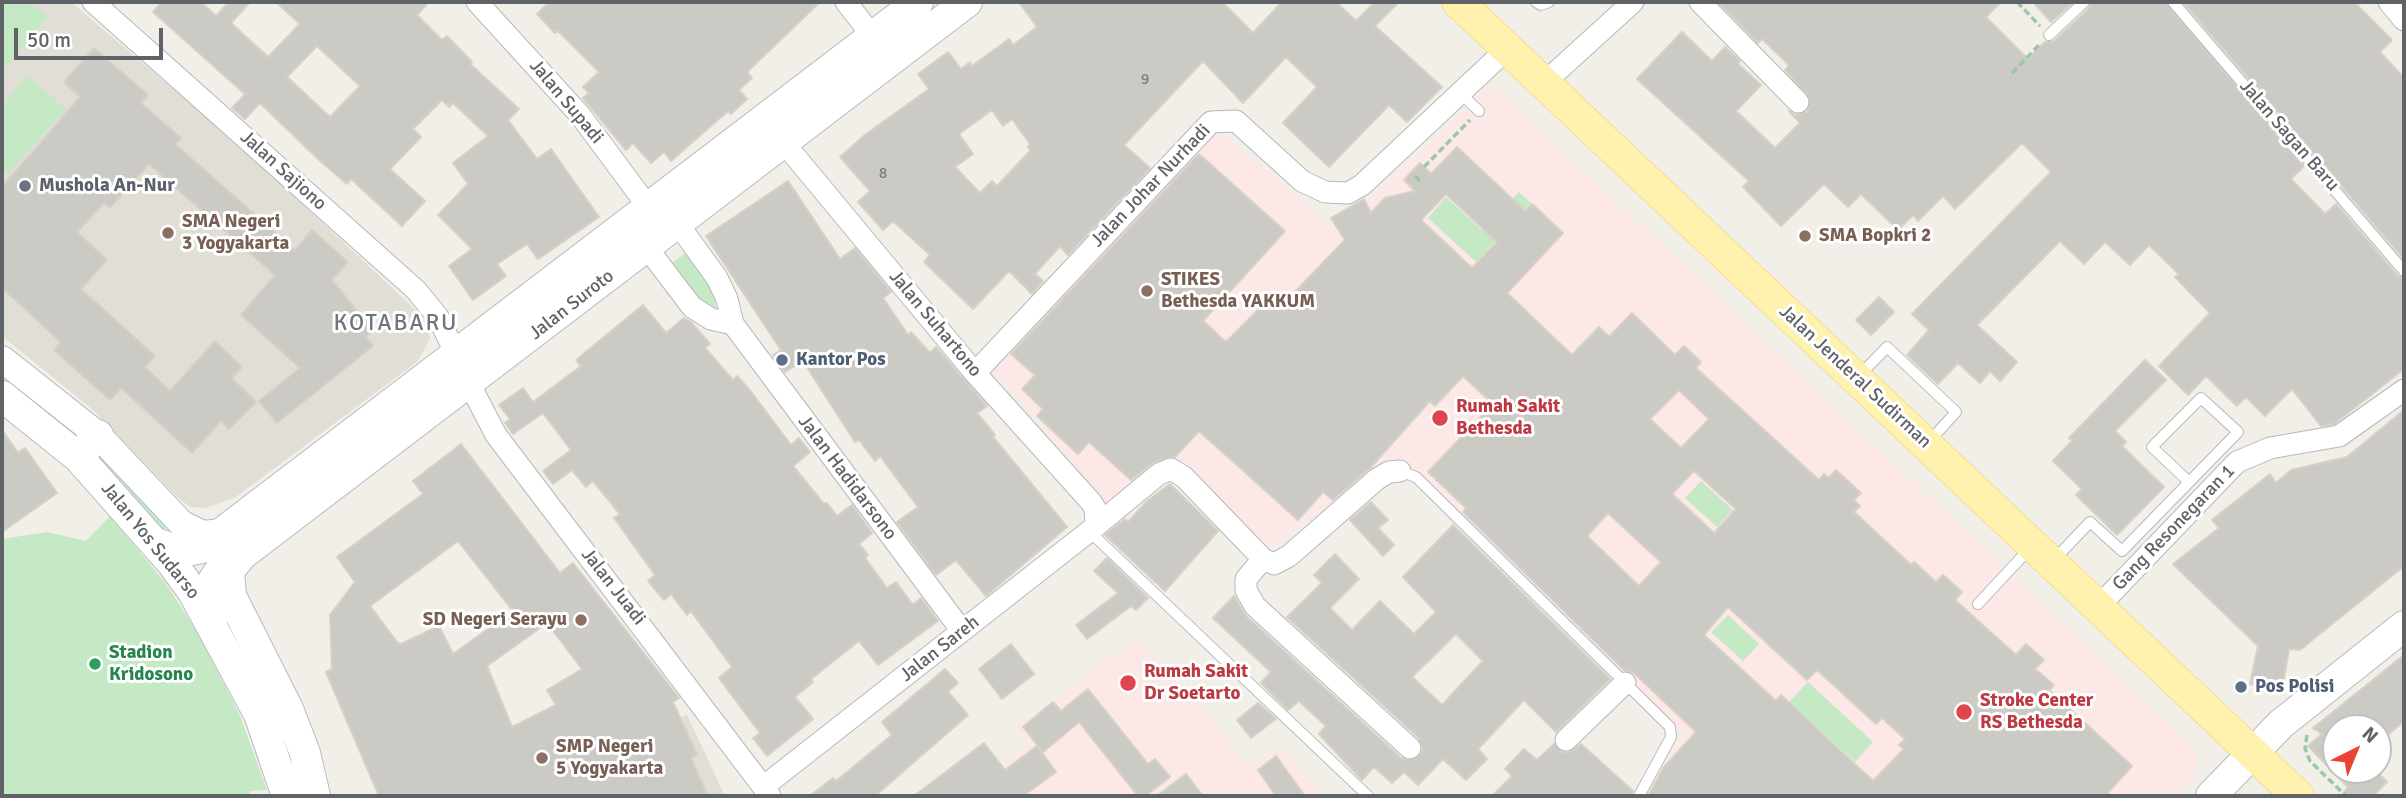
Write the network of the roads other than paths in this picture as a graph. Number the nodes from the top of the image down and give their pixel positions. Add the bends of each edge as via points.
1 (93, 2) edge
2 (477, 2) edge
3 (846, 2) edge
4 (918, 2) edge
5 (967, 2) edge
6 (1458, 2) edge
7 (1536, 2) edge
8 (1549, 2) edge
9 (1633, 2) edge
10 (1700, 2) edge
11 (2084, 2) edge
12 (2174, 2) edge
13 (2389, 2) edge
14 (2404, 20) edge
15 (2049, 35) road end
16 (873, 37) junction
17 (1507, 49) junction
18 (891, 60) junction
19 (1544, 83) junction
20 (1460, 93) junction
21 (1798, 102) dead end
22 (1479, 111) road end
23 (784, 143) junction
24 (646, 210) junction
25 (677, 224) junction
26 (646, 247) junction
27 (2404, 271) edge
28 (733, 324) junction
29 (456, 354) junction
30 (2, 359) edge
31 (975, 373) junction
32 (1856, 379) junction
33 (470, 383) junction
34 (2404, 390) edge
35 (2, 396) edge
36 (97, 435) junction
37 (1926, 444) junction
38 (78, 457) junction
39 (1400, 471) joint
40 (2189, 482) junction
41 (1093, 528) junction
42 (223, 532) junction
43 (154, 542) junction
44 (2042, 554) junction
45 (242, 555) junction
46 (1263, 559) junction
47 (1978, 604) dead end
48 (2098, 607) junction
49 (212, 623) junction
50 (2404, 626) edge
51 (962, 631) junction
52 (1625, 683) junction
53 (1566, 740) dead end
54 (1410, 748) dead end
55 (2253, 753) junction
56 (764, 793) edge
57 (286, 796) edge
58 (315, 796) edge
59 (1368, 796) edge
60 (1639, 796) edge
61 (2211, 796) edge
62 (2298, 796) edge

1 - 29 street, Jalan Sajiono via 416,290 438,317
2 - 24 street, Jalan Supadi via 580,115
3 - 16 street
4 - 16 main road, Jalan Suroto
5 - 18 main road, Jalan Suroto
6 - 17 main road, Jalan Jenderal Sudirman
7 - 8 lane
9 - 19 street
10 - 21 street
11 - 15 lane
12 - 27 lane, Jalan Sagan Baru
13 - 14 street
16 - 18 street
16 - 24 main road, Jalan Suroto
17 - 19 main road, Jalan Jenderal Sudirman
17 - 20 street, Jalan Johar Nurhadi
18 - 23 main road, Jalan Suroto
19 - 32 main road, Jalan Jenderal Sudirman
20 - 22 lane
20 - 31 street, Jalan Johar Nurhadi via 1362,184 1340,194 1316,190 1301,181 1236,121 1211,122
23 - 25 main road, Jalan Suroto
23 - 31 street, Jalan Suhartono
24 - 25 street, Jalan Hadidarsono
24 - 26 street
24 - 29 main road, Jalan Suroto
25 - 26 main road, Jalan Suroto
25 - 28 street, Jalan Hadidarsono via 717,278
26 - 28 street via 692,307 711,319
26 - 33 main road, Jalan Suroto
28 - 51 street, Jalan Hadidarsono
29 - 33 street
29 - 42 main road, Jalan Suroto
30 - 36 street
31 - 41 street, Jalan Suhartono via 1091,502 1095,508
32 - 37 main road, Jalan Jenderal Sudirman
32 - 37 lane via 1887,347 1956,412
33 - 45 main road, Jalan Suroto
33 - 56 street, Jalan Juadi via 496,435
34 - 48 street, Gang Resonegaran 1 via 2331,440 2270,449 2237,462
35 - 38 main road, Jalan Yos Sudarso
36 - 38 main road
36 - 42 street via 182,524 203,534
37 - 44 main road, Jalan Jenderal Sudirman
38 - 43 main road, Jalan Yos Sudarso
39 - 46 street via 1377,480 1289,556 1274,565
39 - 52 lane via 1416,477
40 - 40 lane via 2238,432 2201,398 2152,447
40 - 44 lane via 2122,551 2090,522
41 - 46 street, Jalan Sareh via 1171,469
41 - 51 street, Jalan Sareh
41 - 59 lane
42 - 43 main road, Jalan Suroto via 188,552
43 - 49 main road, Jalan Yos Sudarso
44 - 47 lane via 2000,580
44 - 48 main road, Jalan Jenderal Sudirman
45 - 49 main road, Jalan Suroto via 211,583 207,604
45 - 58 main road, Jalan Yos Sudarso via 229,571 231,596 288,709
46 - 54 street via 1246,579 1255,606
48 - 55 main road, Jalan Jenderal Sudirman
49 - 57 main road, Jalan Yos Sudarso via 259,713
50 - 55 main road via 2281,724
51 - 56 street, Jalan Sareh
52 - 53 street
52 - 60 lane via 1672,732
55 - 61 main road
55 - 62 main road, Jalan Jenderal Sudirman

